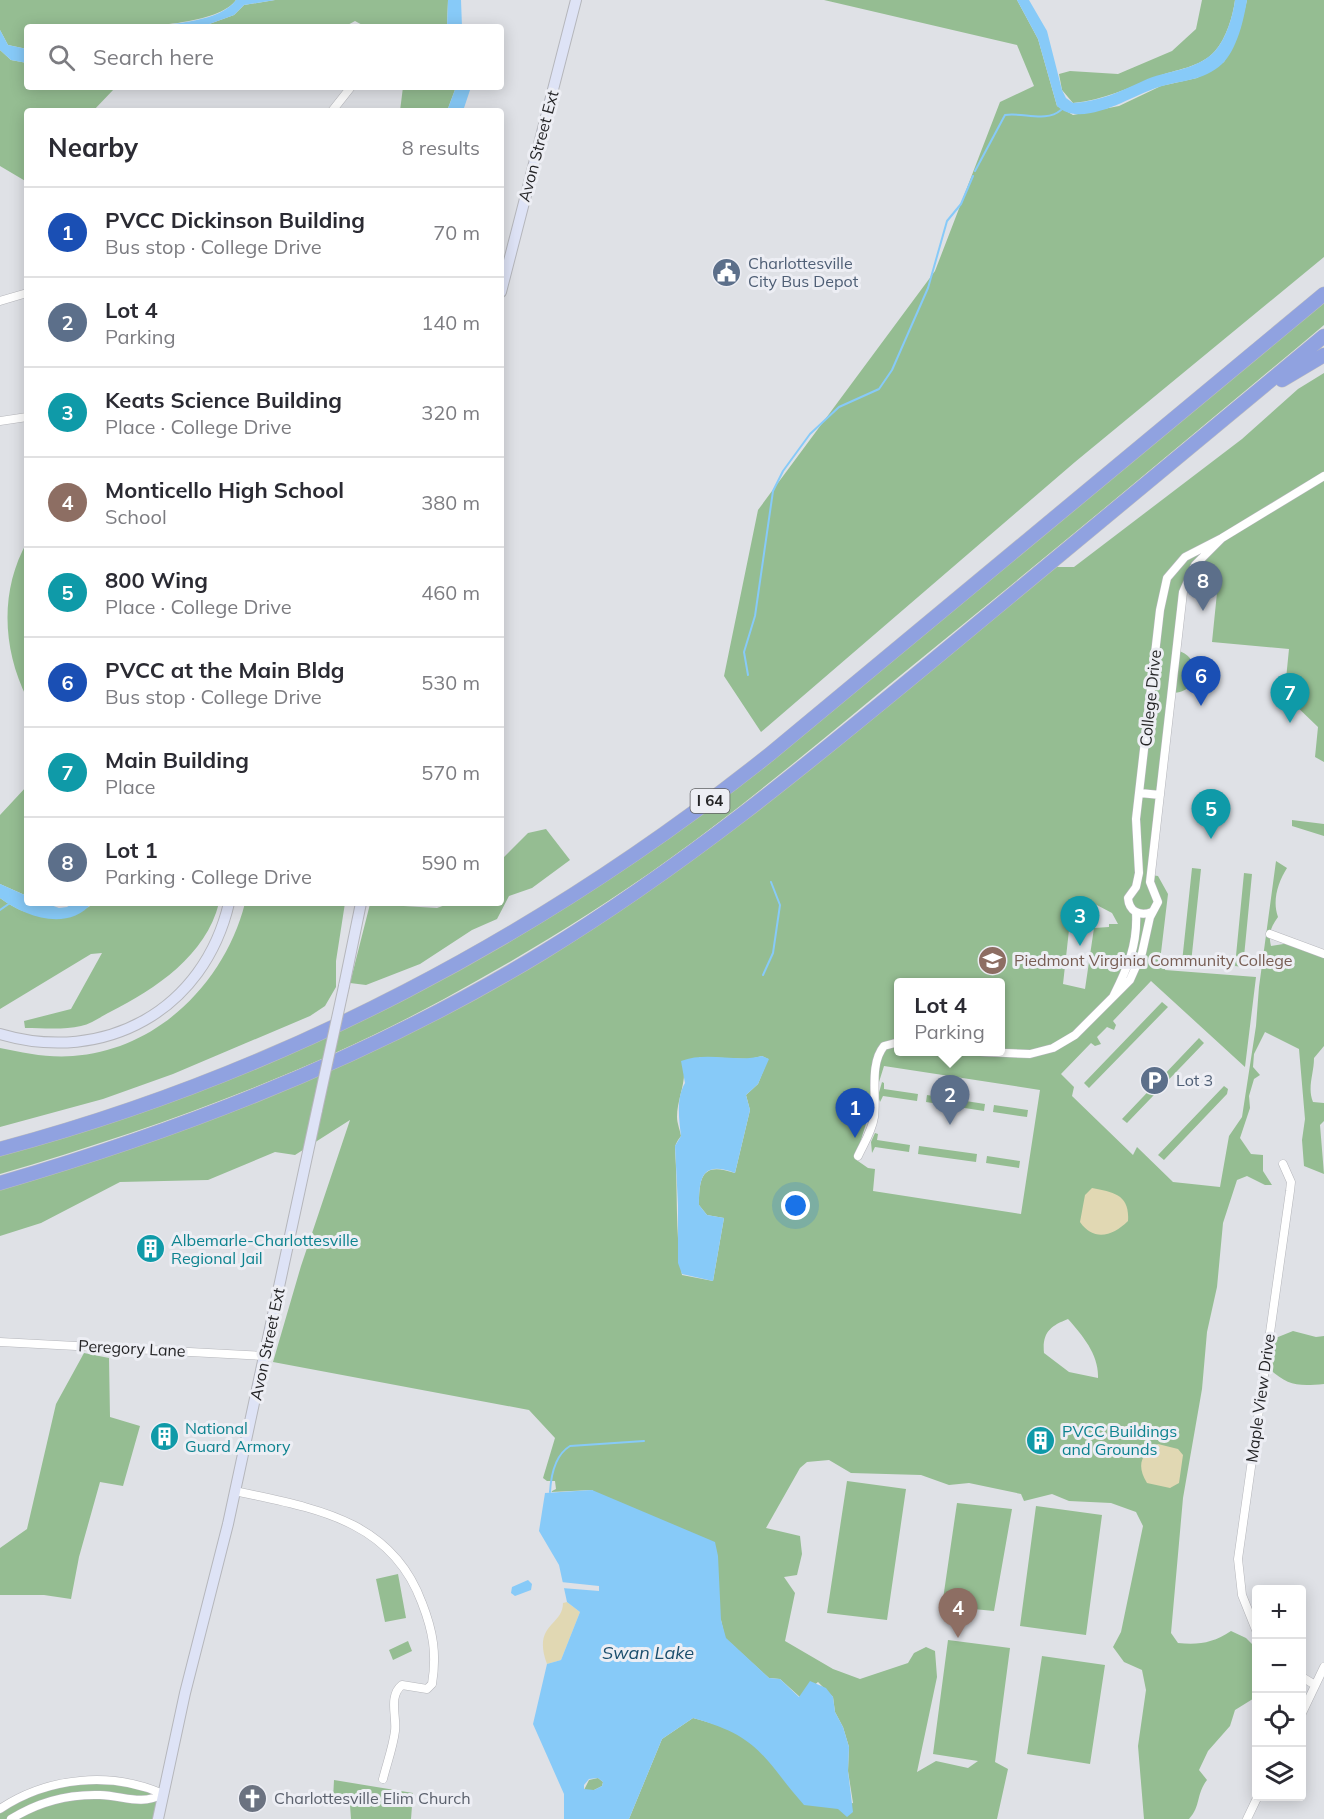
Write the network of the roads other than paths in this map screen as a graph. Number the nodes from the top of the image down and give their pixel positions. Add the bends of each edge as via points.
1 (576, 0) edge
2 (349, 90) edge
3 (334, 108) edge
4 (504, 280) edge
5 (24, 294) edge
6 (1324, 294) edge
7 (0, 301) edge
8 (1324, 336) edge
9 (1324, 355) edge
10 (1251, 397) junction
11 (24, 417) edge
12 (0, 421) edge
13 (1324, 476) edge
14 (1222, 538) junction
15 (1140, 793) junction
16 (1160, 795) junction
17 (1136, 887) junction
18 (1152, 887) junction
19 (228, 906) edge
20 (360, 906) edge
21 (1136, 912) junction
22 (1152, 912) junction
23 (1270, 934) dead end
24 (1324, 954) edge
25 (1112, 998) junction
26 (0, 1034) edge
27 (894, 1043) edge
28 (1005, 1054) edge
29 (0, 1149) edge
30 (858, 1156) dead end
31 (1283, 1164) dead end
32 (0, 1182) edge
33 (0, 1342) edge
34 (264, 1356) junction
35 (235, 1491) junction
36 (1252, 1618) edge
37 (1324, 1667) edge
38 (1306, 1679) edge
39 (1315, 1685) junction
40 (1306, 1704) edge
41 (383, 1779) dead end
42 (163, 1794) junction
43 (1256, 1801) edge
44 (0, 1809) edge
45 (11, 1819) edge
46 (158, 1819) edge
47 (1247, 1819) edge

1 - 4 main road, Avon Street Ext
2 - 3 street
5 - 7 street
6 - 29 highway, I 64 via 770,754 586,887 442,972 266,1057 139,1106
8 - 10 highway, I 64
9 - 10 highway
10 - 32 highway, I 64 via 768,797 584,927 420,1022 323,1067 170,1130
11 - 12 street
13 - 14 street, College Drive
14 - 15 street, College Drive via 1185,557 1170,573 1163,591
14 - 16 street, College Drive via 1194,565 1184,586
15 - 16 street
15 - 17 street, College Drive
16 - 18 street, College Drive
17 - 18 street
17 - 21 street, College Drive via 1128,902
18 - 22 street, College Drive via 1158,898
19 - 26 main road via 214,947 196,976 163,1008 139,1024 110,1036 78,1042 26,1040
20 - 34 main road, Avon Street Ext, bridge
21 - 22 street
21 - 25 street, College Drive via 1133,953
22 - 25 street, College Drive via 1137,965 1122,991
23 - 24 street
25 - 28 street, College Drive via 1075,1035 1053,1048
27 - 30 street via 884,1046 879,1054 874,1118
31 - 36 street, Maple View Drive via 1291,1182 1290,1191 1238,1546 1242,1595
33 - 34 street, Peregory Lane
34 - 35 main road, Avon Street Ext
35 - 41 street via 333,1515 364,1529 389,1549 416,1589 434,1641 432,1684 427,1689 402,1685 397,1689 395,1732
35 - 42 main road, Avon Street Ext
37 - 39 street
38 - 39 street
39 - 40 street
42 - 44 street via 135,1784 78,1781 36,1791
42 - 45 street via 148,1802 102,1795 72,1796 44,1803
42 - 46 main road, Avon Street Ext
43 - 47 street

